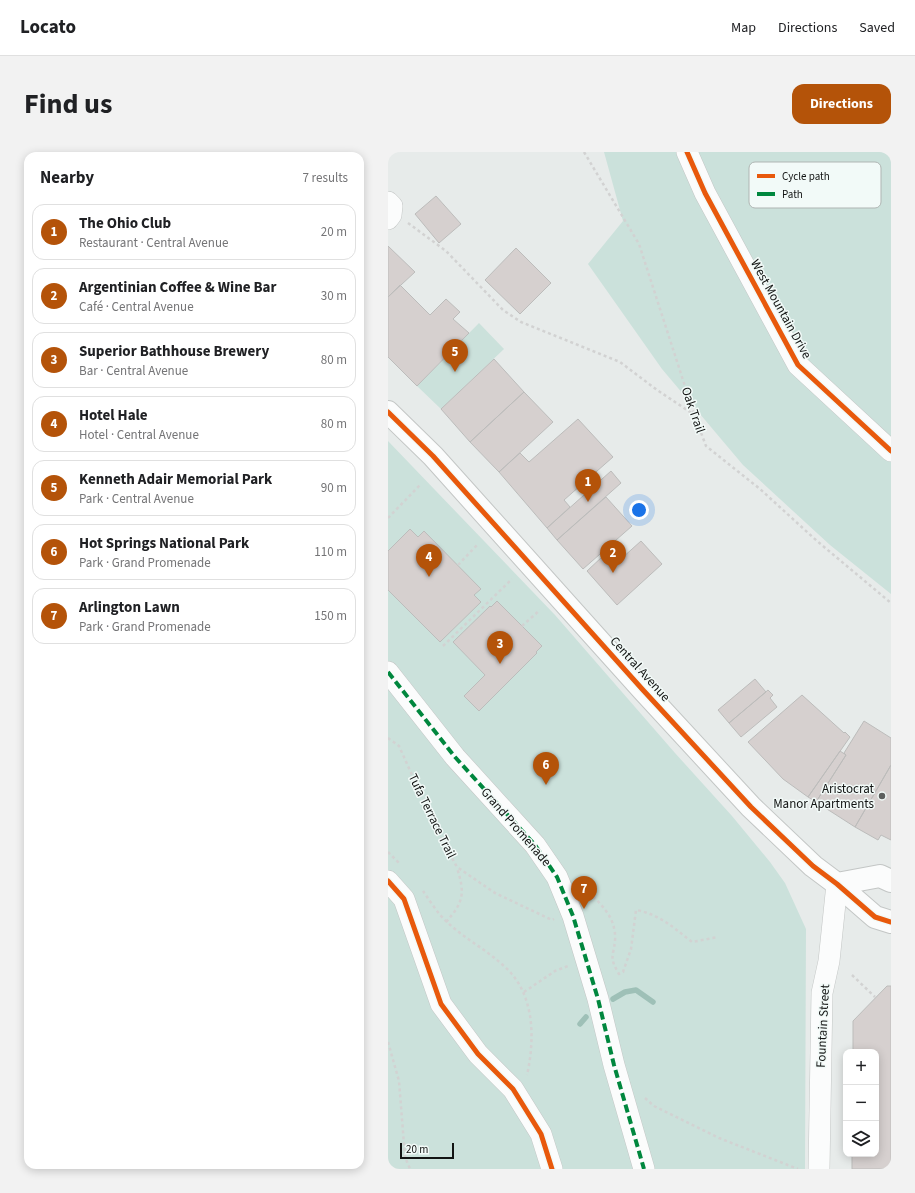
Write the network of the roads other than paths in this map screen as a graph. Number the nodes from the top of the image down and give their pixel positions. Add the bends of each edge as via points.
1 (687, 152) edge
2 (388, 412) edge
3 (891, 451) edge
4 (388, 672) edge
5 (395, 874) edge
6 (891, 881) edge
7 (837, 884) junction
8 (891, 922) edge
9 (552, 1169) edge
10 (644, 1169) edge
11 (819, 1169) edge

1 - 3 street, West Mountain Drive via 704,193 798,365
2 - 7 main road, Central Avenue via 432,456 751,806 812,866
4 - 10 street, Grand Promenade via 455,757 536,845 557,877 586,958
5 - 9 street via 441,1004 478,1054 512,1088 541,1134
6 - 7 main road via 880,876
7 - 8 main road, Central Avenue via 875,917
7 - 11 street, Fountain Street via 829,961 822,993

